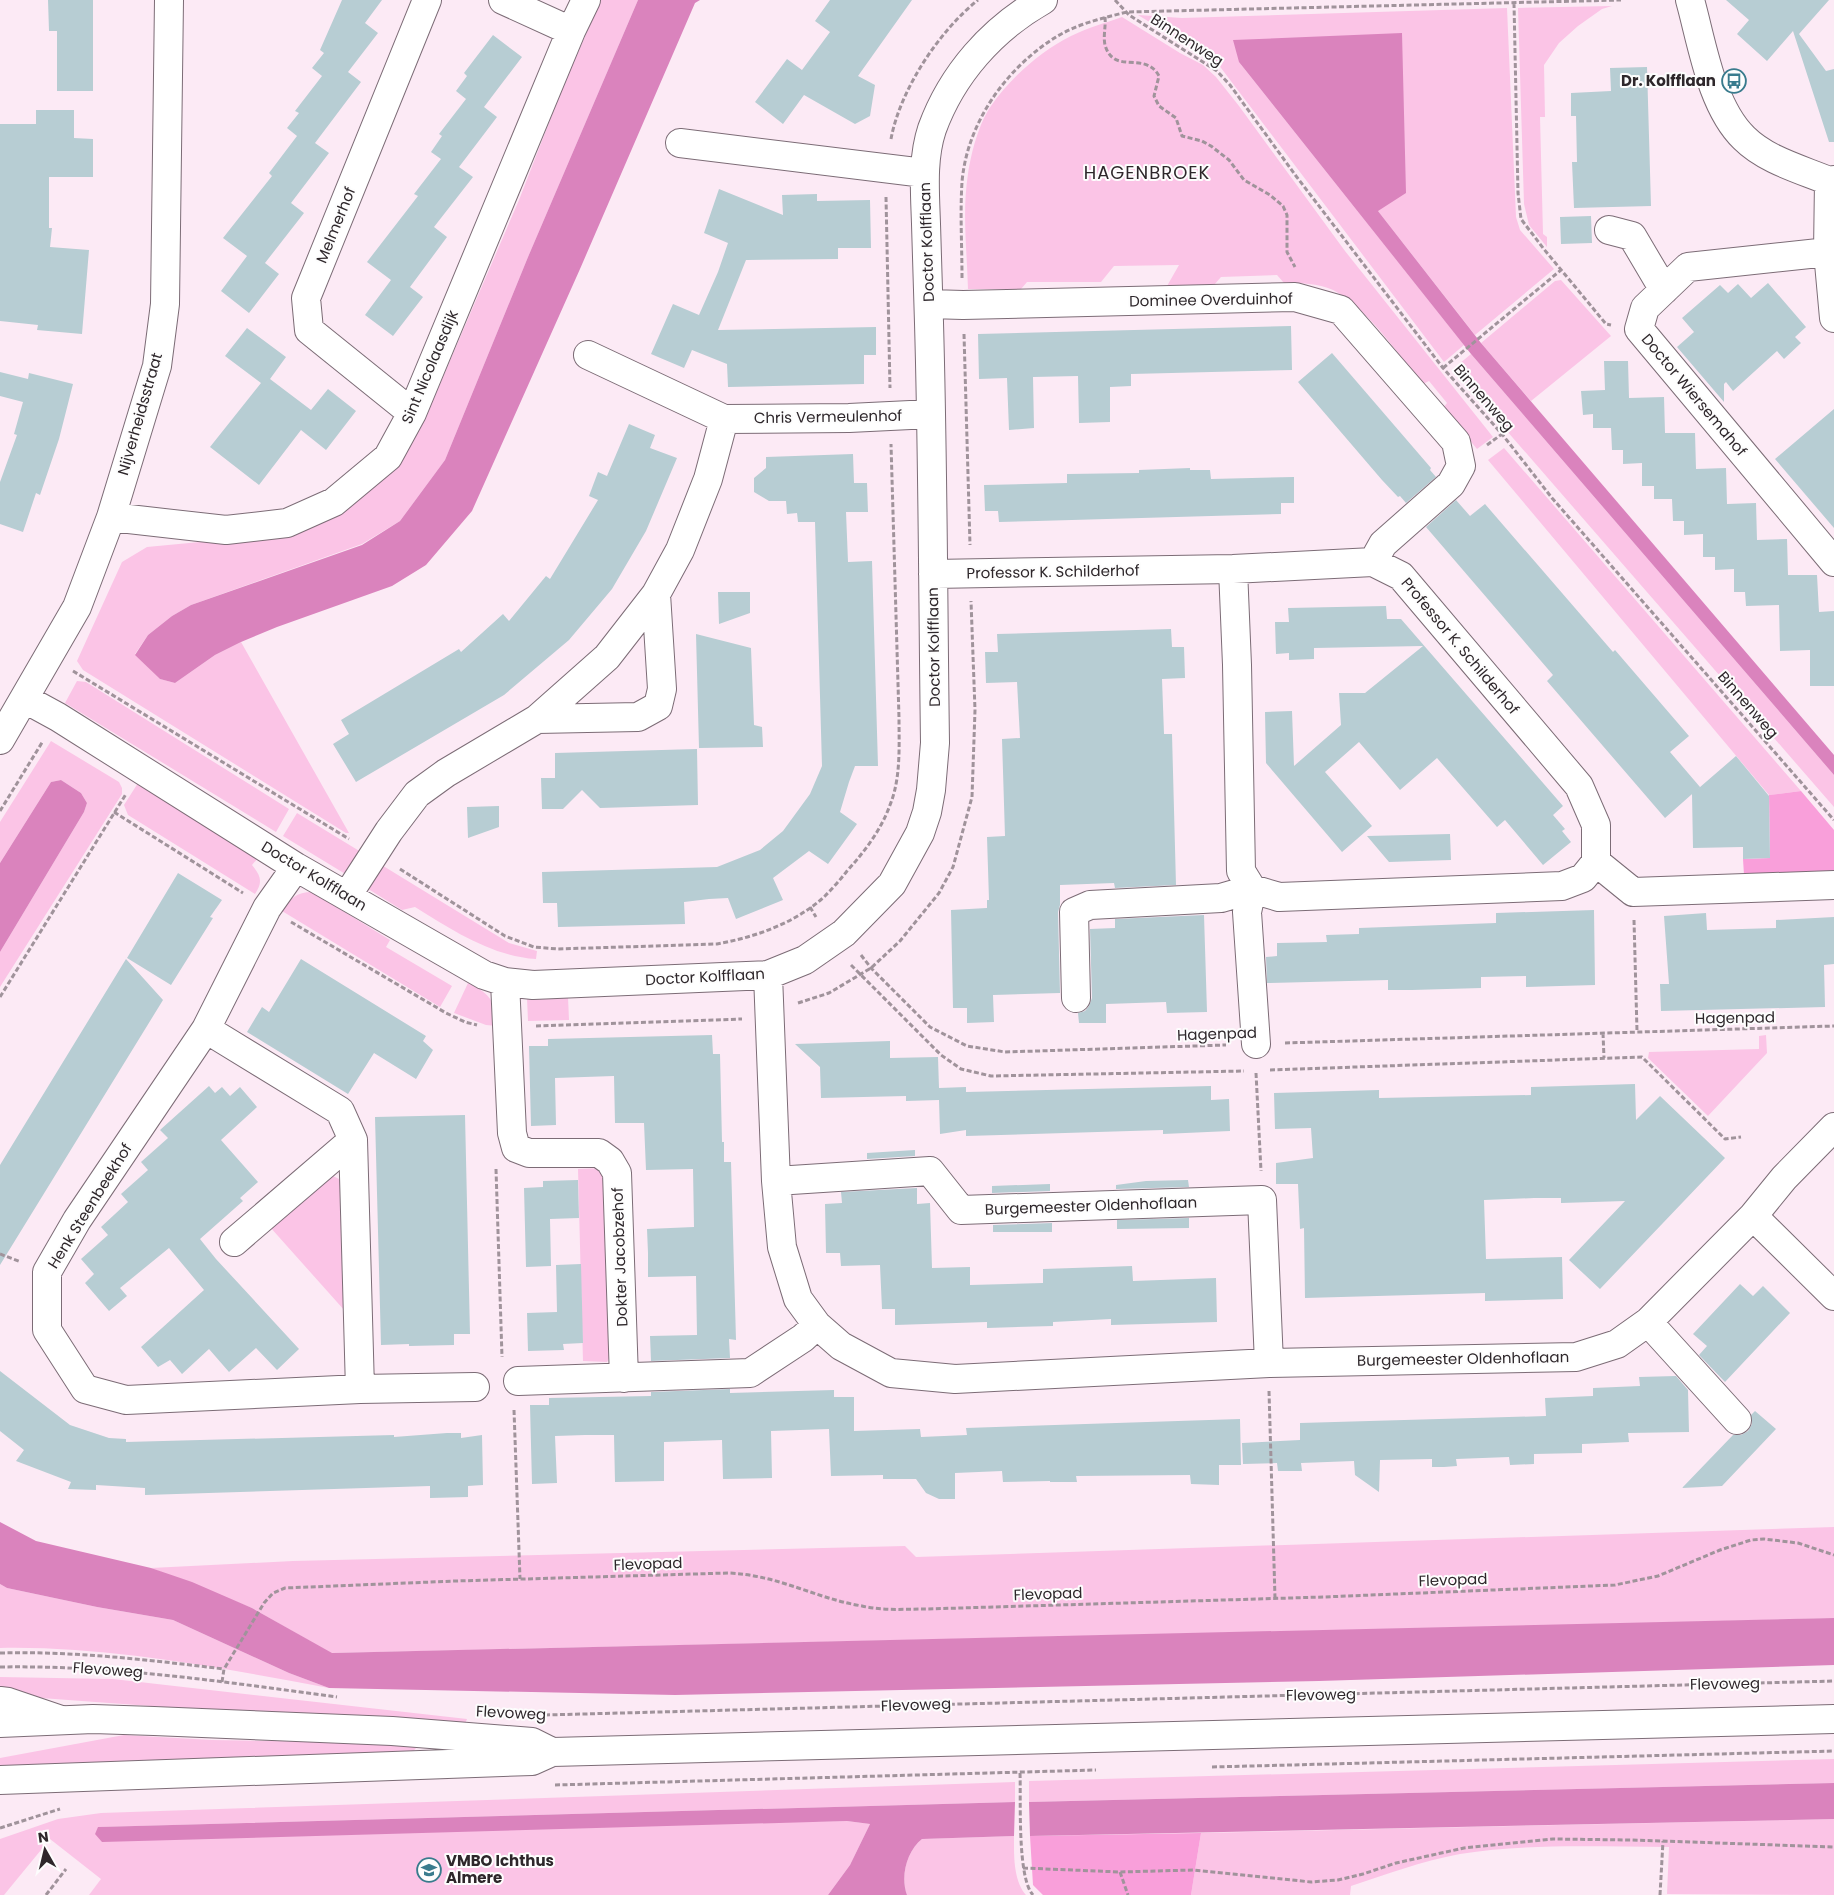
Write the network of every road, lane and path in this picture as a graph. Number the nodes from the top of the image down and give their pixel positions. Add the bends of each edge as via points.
1 (169, 0) edge
2 (427, 0) edge
3 (503, 0) edge
4 (586, 0) edge
5 (1043, 0) edge
6 (1115, 0) edge
7 (1621, 0) edge
8 (1690, 0) edge
9 (1514, 3) junction
10 (1127, 12) junction
11 (1105, 17) junction
12 (570, 31) junction
13 (680, 143) dead end
14 (924, 173) junction
15 (1831, 180) edge
16 (885, 188) dead end
17 (1609, 230) dead end
18 (1828, 252) junction
19 (1561, 270) junction
20 (1664, 290) junction
21 (1302, 299) junction
22 (929, 304) junction
23 (963, 305) junction
24 (1834, 318) edge
25 (1640, 326) junction
26 (588, 356) dead end
27 (1443, 368) junction
28 (890, 395) dead end
29 (412, 412) junction
30 (932, 414) junction
31 (724, 419) junction
32 (891, 438) dead end
33 (111, 517) junction
34 (1829, 544) edge
35 (1373, 562) junction
36 (1232, 569) junction
37 (971, 573) junction
38 (933, 574) junction
39 (656, 594) junction
40 (25, 699) junction
41 (58, 717) junction
42 (537, 719) junction
43 (0, 740) edge
44 (140, 770) junction
45 (0, 811) edge
46 (114, 812) junction
47 (1834, 820) edge
48 (354, 842) dead end
49 (1596, 862) junction
50 (296, 867) junction
51 (399, 869) dead end
52 (1834, 885) edge
53 (1252, 889) junction
54 (1633, 892) junction
55 (347, 896) junction
56 (267, 908) junction
57 (844, 933) junction
58 (871, 968) junction
59 (768, 976) junction
60 (506, 982) junction
61 (0, 997) edge
62 (1076, 998) dead end
63 (771, 1018) junction
64 (1834, 1026) edge
65 (508, 1027) junction
66 (206, 1029) junction
67 (1637, 1031) junction
68 (1603, 1033) junction
69 (1256, 1044) junction
70 (1604, 1058) dead end
71 (1834, 1127) edge
72 (353, 1140) junction
73 (516, 1148) junction
74 (776, 1181) junction
75 (1262, 1200) junction
76 (1752, 1216) junction
77 (234, 1242) dead end
78 (1834, 1296) edge
79 (1648, 1322) junction
80 (817, 1325) junction
81 (502, 1358) dead end
82 (1268, 1363) junction
83 (624, 1378) junction
84 (475, 1387) dead end
85 (360, 1389) junction
86 (516, 1393) joint
87 (1737, 1420) dead end
88 (1834, 1555) edge
89 (520, 1579) junction
90 (1276, 1598) junction
91 (0, 1653) edge
92 (0, 1667) edge
93 (224, 1669) junction
94 (1834, 1681) edge
95 (222, 1682) junction
96 (340, 1698) dead end
97 (0, 1702) edge
98 (536, 1715) dead end
99 (1834, 1719) edge
100 (63, 1720) junction
101 (0, 1723) edge
102 (1834, 1751) edge
103 (552, 1752) junction
104 (1212, 1767) dead end
105 (1106, 1769) dead end
106 (1020, 1772) junction
107 (0, 1780) edge
108 (551, 1785) dead end
109 (1663, 1841) junction
110 (1834, 1847) edge
111 (1023, 1868) junction
112 (66, 1869) dead end
113 (1120, 1872) junction
114 (46, 1895) edge
115 (1033, 1895) edge
116 (1128, 1895) edge
117 (1660, 1895) edge

1 - 33 street, Nijverheidsstraat via 165,304 157,366
2 - 29 street, Melmerhof via 306,298 309,330
3 - 12 street
4 - 12 street, Sint Nicolaasdijk
5 - 14 street, Doctor Kolfflaan via 1020,13 964,67 932,131
6 - 10 path, Binnenweg
7 - 9 path
8 - 15 street via 1715,91 1725,115 1744,138 1774,159
9 - 10 path
9 - 19 path via 1518,193 1522,219
10 - 11 path
10 - 27 path, Binnenweg via 1217,71 1230,85
11 - 21 path via 1109,52 1124,63 1143,63 1154,67 1159,76 1154,96 1159,106 1176,118 1182,136 1211,146 1229,160 1244,180 1283,206 1287,215 1287,252 1303,282
11 - 23 path via 1057,36 1040,48 1019,66 985,109 967,154 962,182
12 - 29 street, Sint Nicolaasdijk
13 - 14 street, Doctor Kolfflaan
14 - 22 street, Doctor Kolfflaan
15 - 18 street
16 - 28 path
17 - 20 street via 1632,236
18 - 20 street, Doctor Wiersemahof via 1688,267
18 - 24 street
19 - 25 path via 1606,324
19 - 27 path
20 - 25 street, Doctor Wiersemahof via 1645,308
21 - 23 street, Dominee Overduinhof
21 - 35 street, Dominee Overduinhof via 1341,310 1456,442 1461,466 1451,484 1383,544
22 - 23 street, Dominee Overduinhof
22 - 30 street, Doctor Kolfflaan
23 - 37 path
25 - 34 street, Doctor Wiersemahof via 1639,329
26 - 31 street, Chris Vermeulenhof
27 - 47 path, Binnenweg via 1502,434 1552,498
29 - 33 street, Sint Nicolaasdijk via 388,457 334,502 287,523 226,530
30 - 31 street, Chris Vermeulenhof
30 - 38 street, Doctor Kolfflaan
31 - 39 street via 708,479 680,550
32 - 51 path via 899,718 897,774 891,804 868,848 824,896 795,918 741,940 717,944 542,948 505,936
33 - 40 street, Nijverheidsstraat via 77,607
35 - 36 street, Professor K. Schilderhof
35 - 49 street, Professor K. Schilderhof via 1401,576 1579,786 1596,825
36 - 37 street, Professor K. Schilderhof
36 - 53 street via 1238,665 1241,871
37 - 38 street, Professor K. Schilderhof
37 - 58 path via 975,710 972,797 953,867 939,894 900,941
38 - 57 street, Doctor Kolfflaan via 935,743 927,812 920,833 892,884
39 - 42 street via 607,657
39 - 42 street via 662,689 658,706 638,717
40 - 41 street, Doctor Kolfflaan
40 - 43 street, Nijverheidsstraat
41 - 44 street, Doctor Kolfflaan
41 - 45 path
41 - 48 path via 58,698 72,670
42 - 55 street via 417,794
44 - 46 path
44 - 50 street, Doctor Kolfflaan
46 - 56 path
46 - 61 path
49 - 53 street via 1583,878 1562,886 1279,897
49 - 54 street
50 - 55 street, Doctor Kolfflaan
50 - 56 street, Henk Steenbeekhof
52 - 54 street
53 - 62 street via 1221,898 1090,905 1074,912
53 - 69 street via 1247,912
54 - 67 path
55 - 60 street, Doctor Kolfflaan via 484,975
56 - 65 path via 446,1013 490,1028
56 - 66 street, Henk Steenbeekhof
57 - 58 path, Hagenpad
57 - 59 street, Doctor Kolfflaan via 805,960
58 - 63 path via 829,993 786,1006 786,1018
58 - 69 path, Hagenpad via 930,1027 966,1046 1005,1052
59 - 60 street, Doctor Kolfflaan via 533,985
59 - 63 street, Burgemeester Oldenhoflaan
60 - 65 street
63 - 65 path
63 - 74 street, Burgemeester Oldenhoflaan
64 - 67 path, Hagenpad
65 - 73 street via 512,1133
66 - 72 street via 340,1111
66 - 85 street, Henk Steenbeekhof via 77,1220 48,1272 47,1330 85,1389 126,1400
67 - 68 path, Hagenpad
68 - 69 path, Hagenpad
68 - 70 path
69 - 75 path
71 - 76 street, Burgemeester Oldenhoflaan
72 - 77 street
72 - 85 street
73 - 81 path via 496,1166
73 - 83 street, Dokter Jacobzehof via 529,1153 599,1153 610,1161 617,1173
74 - 75 street, Burgemeester Oldenhoflaan via 930,1171 961,1210
74 - 80 street, Burgemeester Oldenhoflaan via 782,1247 798,1298
75 - 82 street
76 - 78 street
76 - 79 street, Burgemeester Oldenhoflaan
79 - 82 street, Burgemeester Oldenhoflaan via 1618,1344 1576,1357
79 - 87 street
80 - 82 street, Burgemeester Oldenhoflaan via 841,1346 891,1373 955,1379
80 - 83 street via 750,1373
82 - 90 path
83 - 86 street
84 - 85 street, Henk Steenbeekhof
86 - 89 path
88 - 90 path, Flevopad via 1798,1543 1764,1539 1737,1543 1658,1576 1627,1583
89 - 90 path, Flevopad via 742,1574 778,1580 878,1609
89 - 93 path, Flevopad via 285,1588 273,1593 264,1604
91 - 93 path via 120,1657
92 - 95 path, Flevoweg via 97,1669
93 - 95 path
94 - 98 path, Flevoweg
95 - 96 path, Flevoweg
97 - 100 street, Flevoweg
99 - 103 street, Flevoweg
100 - 101 street, Flevoweg
100 - 103 street, Flevoweg via 392,1731 532,1742
102 - 104 path
103 - 107 street, Flevoweg via 532,1762
105 - 106 path
106 - 108 path
106 - 111 path
109 - 110 path
109 - 113 path via 1553,1839 1514,1842 1455,1850 1338,1880 1311,1882 1193,1870
109 - 117 path
111 - 113 path
111 - 115 path
112 - 114 path
113 - 116 path

